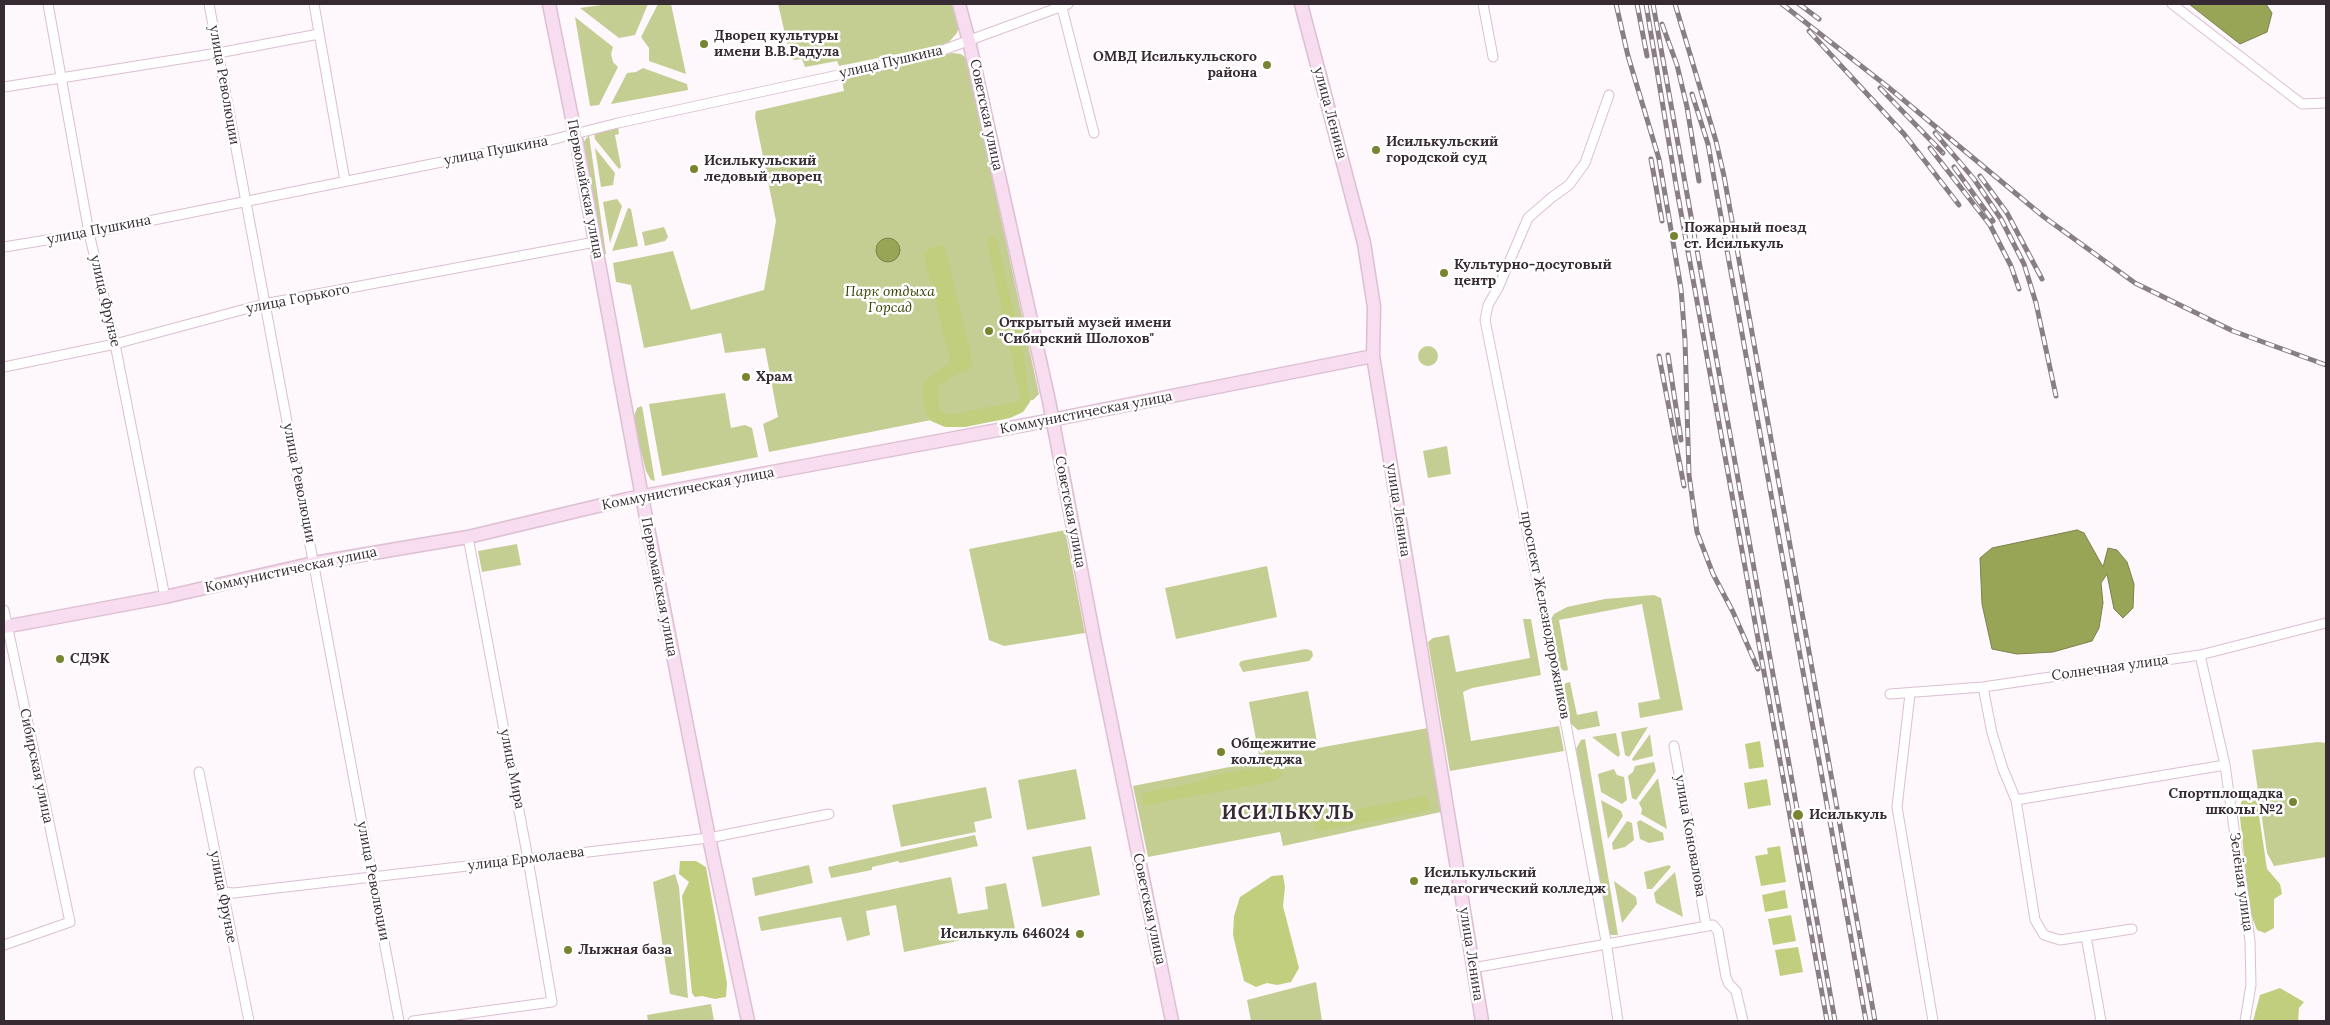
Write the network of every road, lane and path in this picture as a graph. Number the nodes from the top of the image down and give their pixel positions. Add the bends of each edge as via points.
1 (48, 4) edge
2 (209, 4) edge
3 (314, 4) edge
4 (550, 4) edge
5 (959, 4) edge
6 (1301, 4) edge
7 (1484, 4) edge
8 (2172, 4) edge
9 (1063, 5) edge
10 (319, 34) junction
11 (970, 41) junction
12 (218, 53) junction
13 (1493, 57) dead end
14 (61, 79) junction
15 (4, 87) edge
16 (1609, 95) dead end
17 (2326, 103) edge
18 (575, 133) junction
19 (1094, 133) dead end
20 (345, 181) junction
21 (245, 200) junction
22 (89, 233) junction
23 (596, 242) junction
24 (4, 246) edge
25 (264, 304) junction
26 (115, 344) junction
27 (1373, 356) junction
28 (4, 366) edge
29 (1052, 420) junction
30 (642, 498) junction
31 (468, 537) junction
32 (314, 563) junction
33 (165, 597) junction
34 (4, 610) edge
35 (2326, 623) edge
36 (5, 627) edge
37 (2200, 655) junction
38 (1983, 687) junction
39 (1890, 694) dead end
40 (1910, 694) junction
41 (1674, 746) dead end
42 (2225, 765) junction
43 (199, 772) dead end
44 (2016, 800) junction
45 (829, 814) dead end
46 (709, 838) junction
47 (528, 859) junction
48 (372, 877) junction
49 (222, 892) junction
50 (1709, 925) junction
51 (2132, 929) dead end
52 (2086, 936) junction
53 (1607, 944) junction
54 (4, 945) edge
55 (1473, 968) junction
56 (249, 1021) edge
57 (399, 1021) edge
58 (413, 1021) edge
59 (748, 1021) edge
60 (1172, 1021) edge
61 (1482, 1021) edge
62 (1618, 1021) edge
63 (1743, 1021) edge
64 (1933, 1021) edge
65 (2101, 1021) edge
66 (2245, 1021) edge

1 - 14 street, улица Фрунзе
2 - 12 street, улица Революции
3 - 10 street
4 - 18 street, Первомайская улица
5 - 11 street, Советская улица
6 - 27 street, улица Ленина via 1364,243 1374,307
7 - 13 street
8 - 17 street via 2302,104
9 - 11 street, улица Пушкина
9 - 19 street
10 - 12 street
10 - 20 street
11 - 18 street, улица Пушкина via 883,65
11 - 29 street, Советская улица
12 - 14 street
12 - 21 street, улица Революции
14 - 15 street
14 - 22 street, улица Фрунзе
16 - 53 street, проспект Железнодорожников via 1585,163 1569,186 1528,218 1488,305 1485,320
18 - 20 street, улица Пушкина
18 - 23 street, Первомайская улица
20 - 21 street, улица Пушкина
21 - 22 street, улица Пушкина
21 - 25 street, улица Революции
22 - 24 street, улица Пушкина
22 - 26 street, улица Фрунзе
23 - 25 street, улица Горького
23 - 30 street, Первомайская улица
25 - 26 street, улица Горького
25 - 32 street, улица Революции
26 - 28 street, улица Горького
26 - 33 street, улица Фрунзе
27 - 29 street, Коммунистическая улица
27 - 55 street, улица Ленина
29 - 30 street, Коммунистическая улица
29 - 60 street, Советская улица
30 - 31 street, Коммунистическая улица
30 - 46 street, Первомайская улица
31 - 32 street, Коммунистическая улица
31 - 47 street, улица Мира
32 - 33 street, Коммунистическая улица
32 - 48 street, улица Революции
33 - 36 street, Коммунистическая улица
34 - 36 street, Сибирская улица
35 - 37 street, Солнечная улица
36 - 54 street, Сибирская улица via 70,922
37 - 38 street, Солнечная улица
37 - 42 street, Зелёная улица
38 - 40 street, Солнечная улица
38 - 44 street via 1992,733
39 - 40 street, Солнечная улица
40 - 64 street via 1897,807
41 - 50 street, улица Коновалова
42 - 44 street
42 - 66 street, Зелёная улица via 2250,940 2251,985
43 - 49 street, улица Фрунзе
44 - 52 street via 2035,920 2044,935 2060,940
45 - 46 street, улица Ермолаева
46 - 47 street, улица Ермолаева
46 - 59 street, Первомайская улица
47 - 48 street, улица Ермолаева
47 - 58 street, улица Мира via 552,1002
48 - 49 street, улица Ермолаева via 234,894
48 - 57 street, улица Революции
49 - 56 street, улица Фрунзе
50 - 53 street
50 - 63 street, улица Коновалова via 1718,930 1726,977 1736,991
51 - 52 street
52 - 65 street
53 - 55 street
53 - 62 street, проспект Железнодорожников
55 - 61 street, улица Ленина

